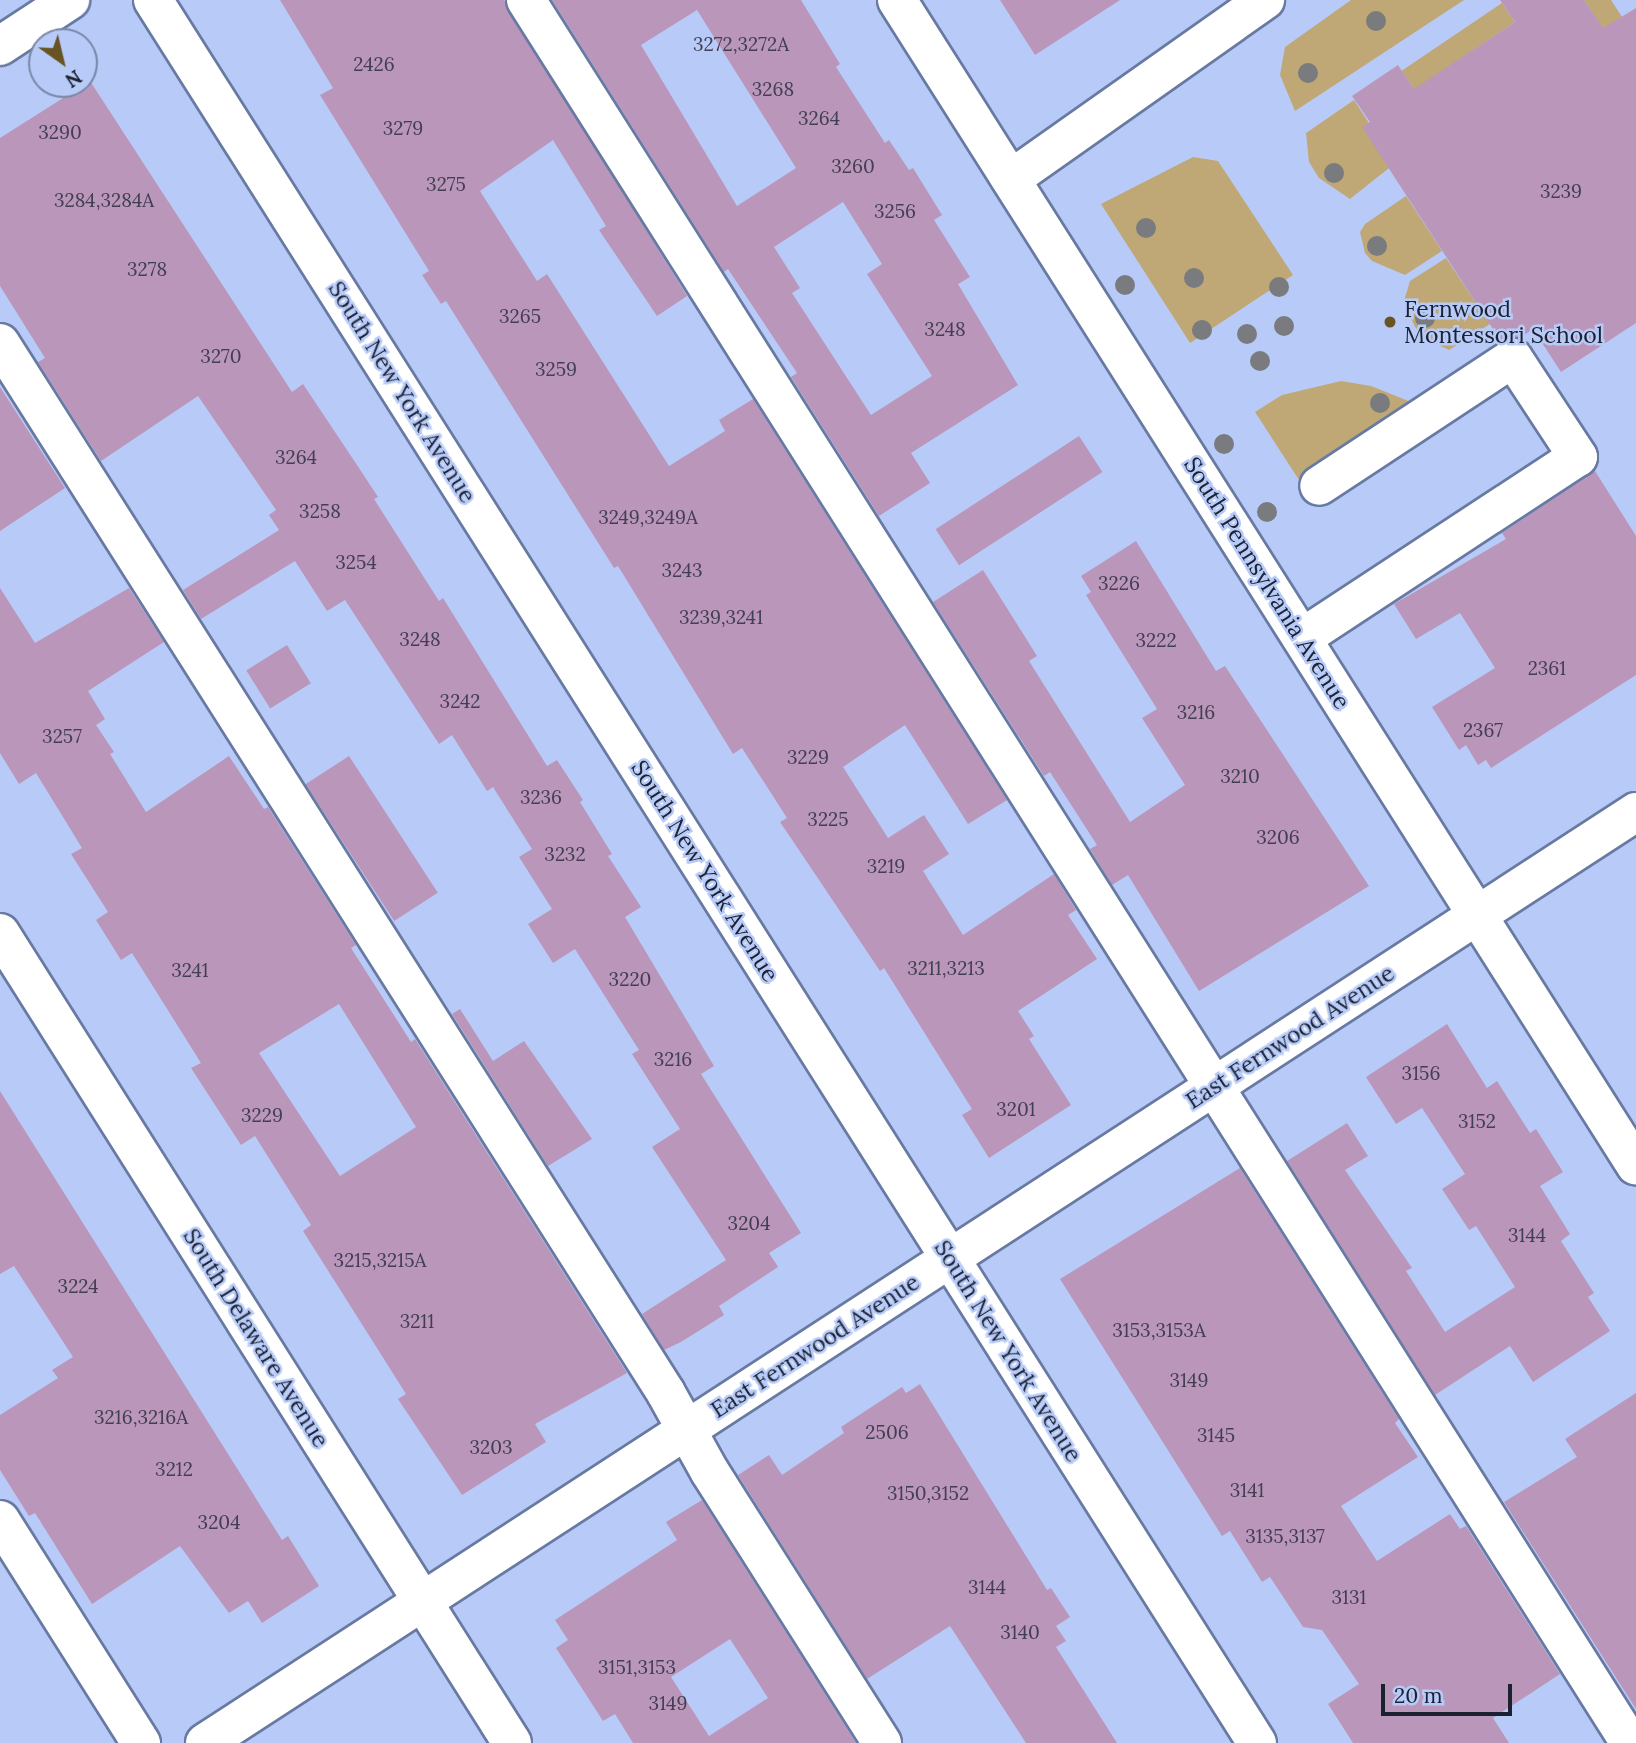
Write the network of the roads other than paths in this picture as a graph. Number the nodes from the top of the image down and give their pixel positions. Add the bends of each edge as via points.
1 (70, 0) edge
2 (153, 0) edge
3 (526, 0) edge
4 (897, 0) edge
5 (1265, 0) edge
6 (0, 46) edge
7 (1011, 179) junction
8 (0, 343) edge
9 (1319, 486) dead end
10 (1302, 638) junction
11 (1636, 811) edge
12 (1477, 915) junction
13 (0, 933) edge
14 (1213, 1087) junction
15 (1636, 1166) edge
16 (950, 1258) junction
17 (686, 1430) junction
18 (0, 1520) edge
19 (422, 1602) junction
20 (141, 1743) edge
21 (205, 1743) edge
22 (512, 1743) edge
23 (882, 1743) edge
24 (1257, 1743) edge
25 (1630, 1743) edge

1 - 6 street
2 - 16 street, South New York Avenue
3 - 14 street
4 - 7 street, South Pennsylvania Avenue
5 - 7 street
7 - 10 street, South Pennsylvania Avenue
8 - 17 street
9 - 10 street via 1513,358 1578,457
10 - 12 street, South Pennsylvania Avenue
11 - 12 street, East Fernwood Avenue
12 - 14 street, East Fernwood Avenue
12 - 15 street, South Pennsylvania Avenue
13 - 19 street, South Delaware Avenue
14 - 16 street, East Fernwood Avenue
14 - 25 street
16 - 17 street, East Fernwood Avenue
16 - 24 street, South New York Avenue
17 - 19 street, East Fernwood Avenue
17 - 23 street
18 - 20 street
19 - 21 street, East Fernwood Avenue
19 - 22 street, South Delaware Avenue

